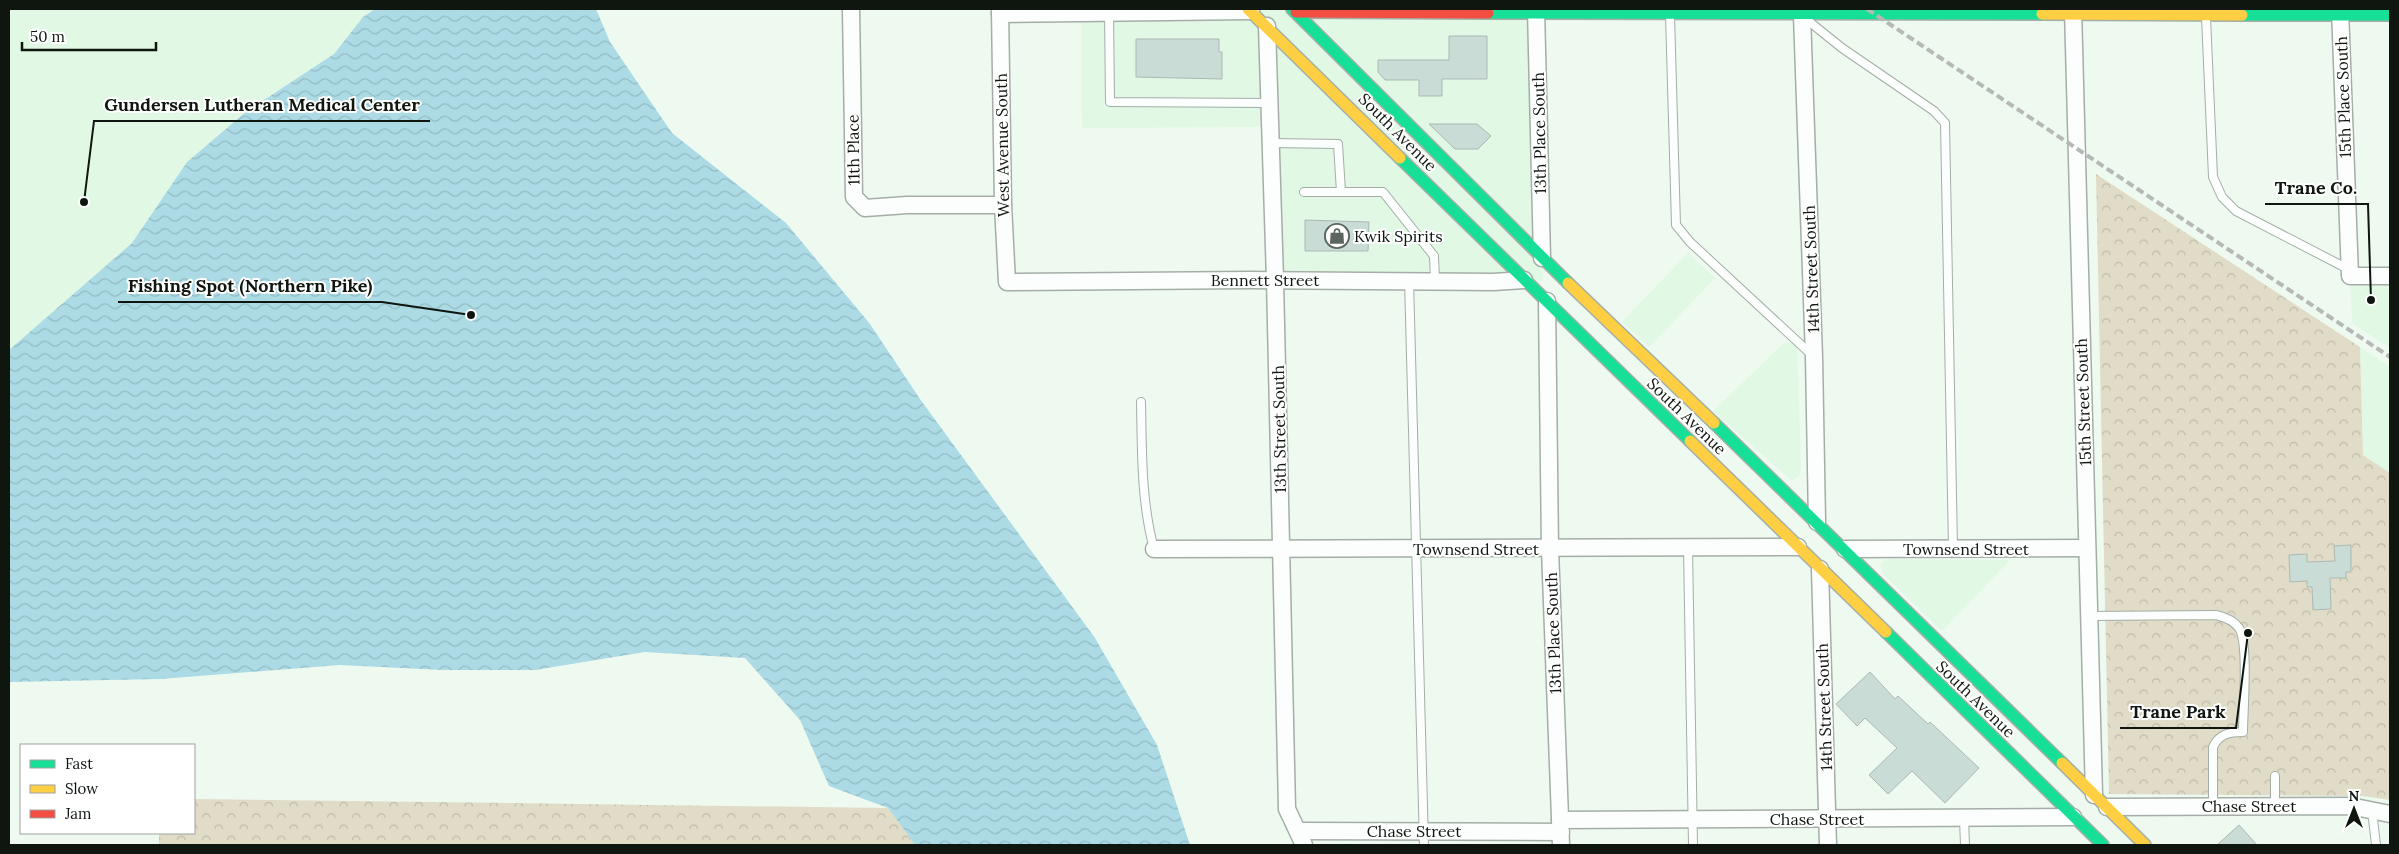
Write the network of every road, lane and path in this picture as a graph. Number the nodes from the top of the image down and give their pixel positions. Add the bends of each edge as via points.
1 (851, 9) edge
2 (1250, 10) edge
3 (1294, 10) edge
4 (1403, 10) edge
5 (1536, 10) edge
6 (1000, 11) edge
7 (1108, 12) junction
8 (1938, 12) edge
9 (2073, 12) edge
10 (2206, 12) edge
11 (2340, 12) edge
12 (1670, 13) junction
13 (1802, 15) junction
14 (2390, 15) edge
15 (1266, 25) junction
16 (1269, 103) junction
17 (1270, 143) junction
18 (1304, 192) dead end
19 (1341, 192) junction
20 (1003, 205) junction
21 (1542, 258) junction
22 (2350, 273) junction
23 (2390, 276) edge
24 (1276, 280) junction
25 (1409, 280) junction
26 (1435, 280) junction
27 (1524, 280) junction
28 (1007, 282) joint
29 (1547, 301) junction
30 (1814, 357) junction
31 (1141, 402) dead end
32 (1816, 522) junction
33 (1798, 547) junction
34 (1688, 548) junction
35 (2087, 548) junction
36 (1154, 549) joint
37 (1417, 549) junction
38 (1550, 549) junction
39 (1845, 549) junction
40 (1953, 549) junction
41 (1281, 550) junction
42 (1820, 569) junction
43 (2089, 616) junction
44 (2275, 776) dead end
45 (2094, 795) junction
46 (2213, 806) junction
47 (2275, 806) junction
48 (2107, 807) junction
49 (2372, 810) junction
50 (2390, 814) edge
51 (2073, 816) junction
52 (1692, 819) junction
53 (1964, 819) junction
54 (1828, 820) junction
55 (1561, 833) edge
56 (1301, 838) edge
57 (1424, 838) edge
58 (2101, 844) edge
59 (1693, 845) edge
60 (1828, 845) edge
61 (1964, 845) edge
62 (2145, 845) edge
63 (2376, 845) edge

1 - 20 street, 11th Place via 854,197 866,208
2 - 7 street
2 - 15 main road, South Avenue
3 - 4 main road
3 - 21 main road, South Avenue
4 - 5 main road
5 - 12 main road
5 - 21 street, 13th Place South
6 - 7 street
6 - 20 street, West Avenue South
7 - 16 lane via 1110,102
8 - 9 main road
8 - 13 main road
9 - 10 main road
9 - 35 street, 15th Street South
10 - 11 main road
10 - 22 lane via 2213,177 2222,197 2236,211
11 - 14 main road
11 - 22 street, 15th Place South
12 - 13 main road
12 - 30 lane via 1676,225 1690,242
13 - 30 street, 14th Street South
13 - 40 lane via 1842,48 1934,111 1945,123
15 - 16 street, 13th Street South
15 - 27 main road, South Avenue
16 - 17 street, 13th Street South
17 - 19 lane via 1338,144
17 - 24 street, 13th Street South
18 - 19 lane
19 - 26 lane via 1383,192 1434,256
20 - 28 street, West Avenue South
21 - 32 main road, South Avenue
22 - 23 street
24 - 25 street, Bennett Street
24 - 28 street, Bennett Street
24 - 41 street, 13th Street South
25 - 26 street, Bennett Street
25 - 37 lane
26 - 27 street, Bennett Street
27 - 29 main road, South Avenue
29 - 33 main road, South Avenue
29 - 38 street, 13th Place South
30 - 32 street, 14th Street South
31 - 36 lane via 1146,520
32 - 39 main road, South Avenue
33 - 34 street, Townsend Street
33 - 42 main road, South Avenue
34 - 38 street, Townsend Street
34 - 52 lane
35 - 40 street, Townsend Street
35 - 43 street, 15th Street South
36 - 41 street, Townsend Street
37 - 38 street, Townsend Street
37 - 41 street, Townsend Street
37 - 57 lane
38 - 55 street, 13th Place South
39 - 40 street, Townsend Street
39 - 45 main road, South Avenue
41 - 56 street, 13th Street South via 1288,809
42 - 51 main road, South Avenue
42 - 54 street, 14th Street South
43 - 45 street, 15th Street South
43 - 46 lane via 2216,615 2225,617 2238,627 2244,644 2243,732 2223,735 2213,747
44 - 47 lane
45 - 48 main road, South Avenue
46 - 47 street, Chase Street
46 - 48 street, Chase Street
47 - 49 street, Chase Street via 2350,806
48 - 62 main road, South Avenue
49 - 50 street, Chase Street
49 - 63 lane
51 - 53 street, Chase Street
51 - 58 main road, South Avenue
52 - 54 street, Chase Street
52 - 55 street, Chase Street
52 - 59 lane
53 - 54 street, Chase Street
53 - 61 lane
54 - 60 street, 14th Street South
55 - 57 street, Chase Street
56 - 57 street, Chase Street

